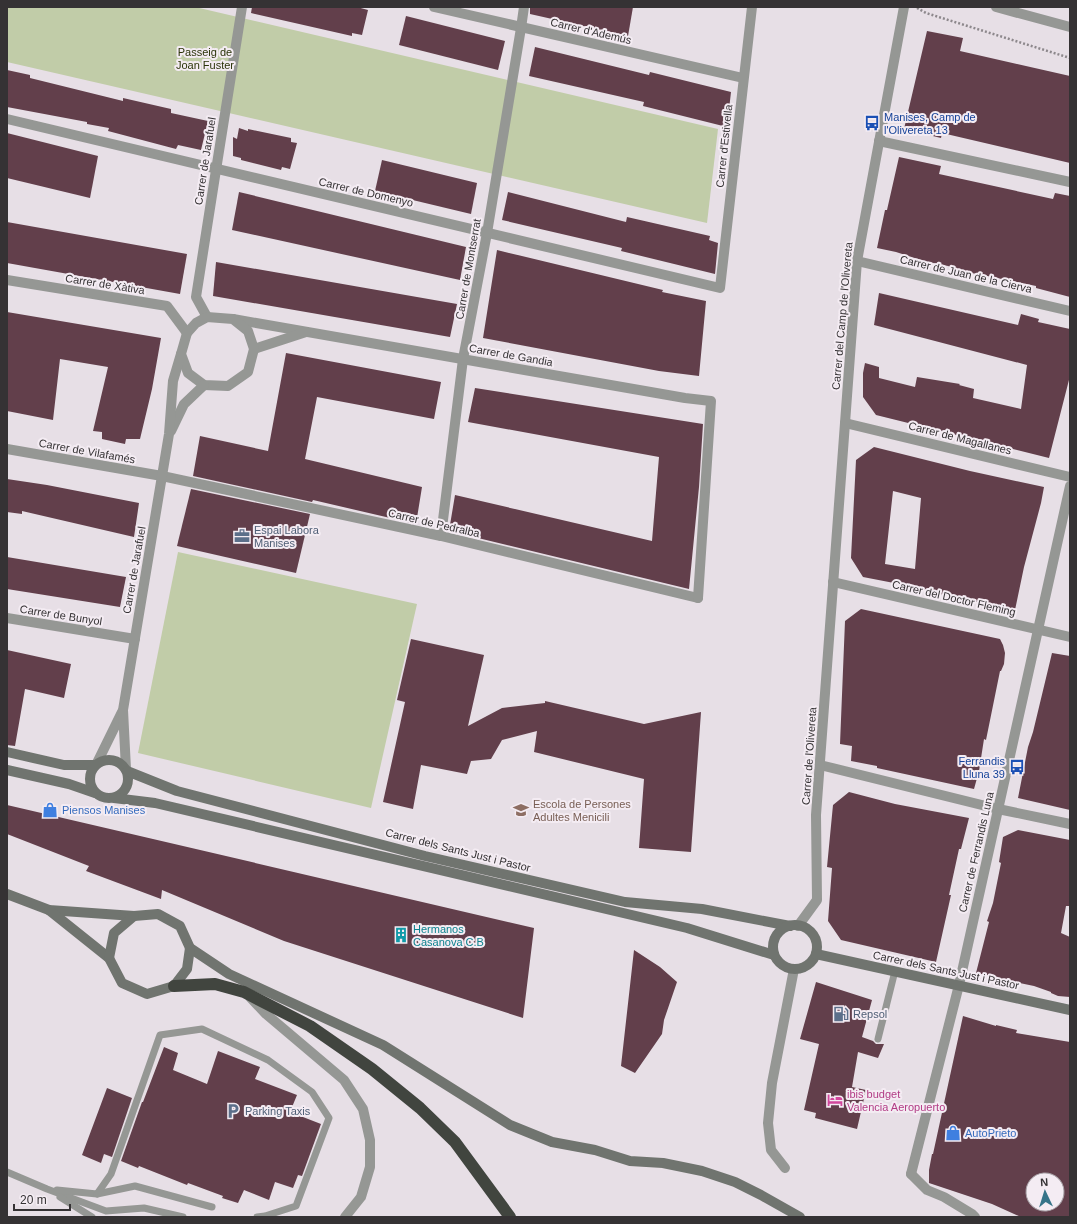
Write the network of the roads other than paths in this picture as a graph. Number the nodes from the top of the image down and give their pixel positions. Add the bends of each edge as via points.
1 (242, 7) edge
2 (434, 7) edge
3 (524, 7) edge
4 (752, 7) edge
5 (904, 7) edge
6 (996, 7) edge
7 (1070, 27) edge
8 (521, 28) junction
9 (743, 78) junction
10 (7, 119) edge
11 (879, 140) junction
12 (216, 170) junction
13 (1070, 182) edge
14 (487, 233) junction
15 (857, 261) junction
16 (7, 280) edge
17 (720, 288) joint
18 (1070, 311) edge
19 (207, 317) junction
20 (233, 319) junction
21 (308, 332) junction
22 (187, 333) junction
23 (254, 348) junction
24 (182, 354) junction
25 (463, 359) junction
26 (204, 385) junction
27 (845, 423) junction
28 (169, 434) junction
29 (7, 449) edge
30 (162, 476) junction
31 (1070, 477) edge
32 (1070, 486) edge
33 (441, 536) junction
34 (833, 582) junction
35 (698, 598) joint
36 (7, 618) edge
37 (1038, 630) junction
38 (1070, 637) edge
39 (135, 639) junction
40 (123, 710) junction
41 (7, 752) edge
42 (96, 764) junction
43 (820, 765) junction
44 (7, 770) edge
45 (126, 770) junction
46 (95, 793) junction
47 (114, 798) junction
48 (998, 809) junction
49 (1070, 824) edge
50 (7, 894) edge
51 (49, 910) junction
52 (134, 916) junction
53 (794, 926) junction
54 (190, 948) junction
55 (816, 954) junction
56 (774, 956) junction
57 (109, 958) junction
58 (794, 969) junction
59 (895, 971) junction
60 (958, 985) junction
61 (174, 986) junction
62 (244, 992) junction
63 (1070, 1010) edge
64 (878, 1039) dead end
65 (785, 1168) dead end
66 (7, 1172) edge
67 (46, 1189) junction
68 (97, 1194) junction
69 (212, 1207) dead end
70 (91, 1217) edge
71 (183, 1217) edge
72 (257, 1217) edge
73 (345, 1217) edge
74 (510, 1217) edge
75 (800, 1217) edge
76 (975, 1217) edge

1 - 12 street, Carrer de Jarafuel
2 - 8 street, Carrer d'Ademús
3 - 8 street, Carrer de Montserrat
4 - 9 street, Carrer d'Estivella
5 - 11 street, Carrer del Camp de l'Olivereta
6 - 7 street
8 - 9 street, Carrer d'Ademús
8 - 14 street, Carrer de Montserrat
9 - 17 street, Carrer d'Estivella
10 - 12 street, Carrer de Domenyo
11 - 13 street
11 - 15 street, Carrer del Camp de l'Olivereta
12 - 14 street, Carrer de Domenyo
12 - 19 street, Carrer de Jarafuel via 196,298
14 - 17 street, Carrer de Domenyo
14 - 25 street, Carrer de Montserrat
15 - 18 street, Carrer de Juan de la Cierva
15 - 27 street, Carrer del Camp de l'Olivereta
16 - 22 street, Carrer de Xàtiva via 167,306
19 - 20 street
19 - 22 street via 196,323
20 - 21 street, Carrer de Gandia
20 - 23 street via 248,331
21 - 23 street, Carrer de Gandia
21 - 25 street, Carrer de Gandia
22 - 24 street
23 - 26 street via 248,372 243,376 228,386
24 - 26 street via 188,373
24 - 28 street, Carrer de Jarafuel via 173,380
25 - 33 street, Carrer de Montserrat
25 - 35 street, Carrer de Gandia via 711,401
26 - 28 street, Carrer de Jarafuel via 184,404
27 - 31 street, Carrer de Magallanes
27 - 34 street, Carrer del Camp de l'Olivereta
28 - 30 street, Carrer de Jarafuel
29 - 30 street, Carrer de Vilafamés
30 - 33 street, Carrer de Pedralba
30 - 39 street, Carrer de Jarafuel
32 - 37 street, Carrer de Ferrandis Luna
33 - 35 street, Carrer de Pedralba
34 - 37 street, Carrer del Doctor Fleming
34 - 43 street, Carrer de l'Olivereta
36 - 39 street, Carrer de Bunyol
37 - 38 street, Carrer del Doctor Fleming
37 - 48 street, Carrer de Ferrandis Luna
39 - 40 street, Carrer de Jarafuel
40 - 42 street, Carrer de Jarafuel
40 - 45 street, Carrer de Jarafuel
41 - 42 main road via 64,765
42 - 45 main road via 109,759 122,764
42 - 46 main road via 91,770 89,782
43 - 48 street
43 - 53 street, Carrer de l'Olivereta via 816,815 817,900
44 - 46 main road via 69,784
45 - 47 main road via 127,784
45 - 53 main road, Carrer dels Sants Just i Pastor via 177,791 425,856 625,902 702,909
46 - 47 main road via 104,798
47 - 56 main road, Carrer dels Sants Just i Pastor via 155,803 687,928
48 - 49 street
48 - 60 street, Carrer de Ferrandis Luna
50 - 51 main road
51 - 52 main road
51 - 57 main road
52 - 54 main road via 158,914 180,926
52 - 57 main road via 114,933
53 - 55 main road via 811,932 817,946
53 - 56 main road via 784,928 775,937
54 - 61 main road via 187,969
54 - 75 main road via 229,974 383,1045 510,1124 552,1142 595,1150 630,1161 663,1163 702,1171 735,1182
55 - 58 main road via 808,965
55 - 59 main road, Carrer dels Sants Just i Pastor
56 - 58 main road via 782,965
57 - 61 main road via 122,983 147,994
58 - 65 street via 772,1083 768,1123 771,1150
59 - 60 main road, Carrer dels Sants Just i Pastor
59 - 64 lane
60 - 63 main road, Carrer dels Sants Just i Pastor
60 - 76 street, Carrer de Ferrandis Luna via 911,1174 927,1190 944,1197
61 - 62 highway via 215,984
62 - 73 street via 344,1080 363,1109 370,1140 370,1166 361,1197
62 - 74 highway via 310,1026 372,1069 420,1108 455,1142
66 - 67 lane
67 - 68 lane
67 - 70 lane
67 - 71 lane via 106,1211 144,1208
68 - 69 lane via 135,1186
68 - 72 lane via 112,1174 160,1035 202,1029 268,1060 312,1092 329,1118 296,1206

